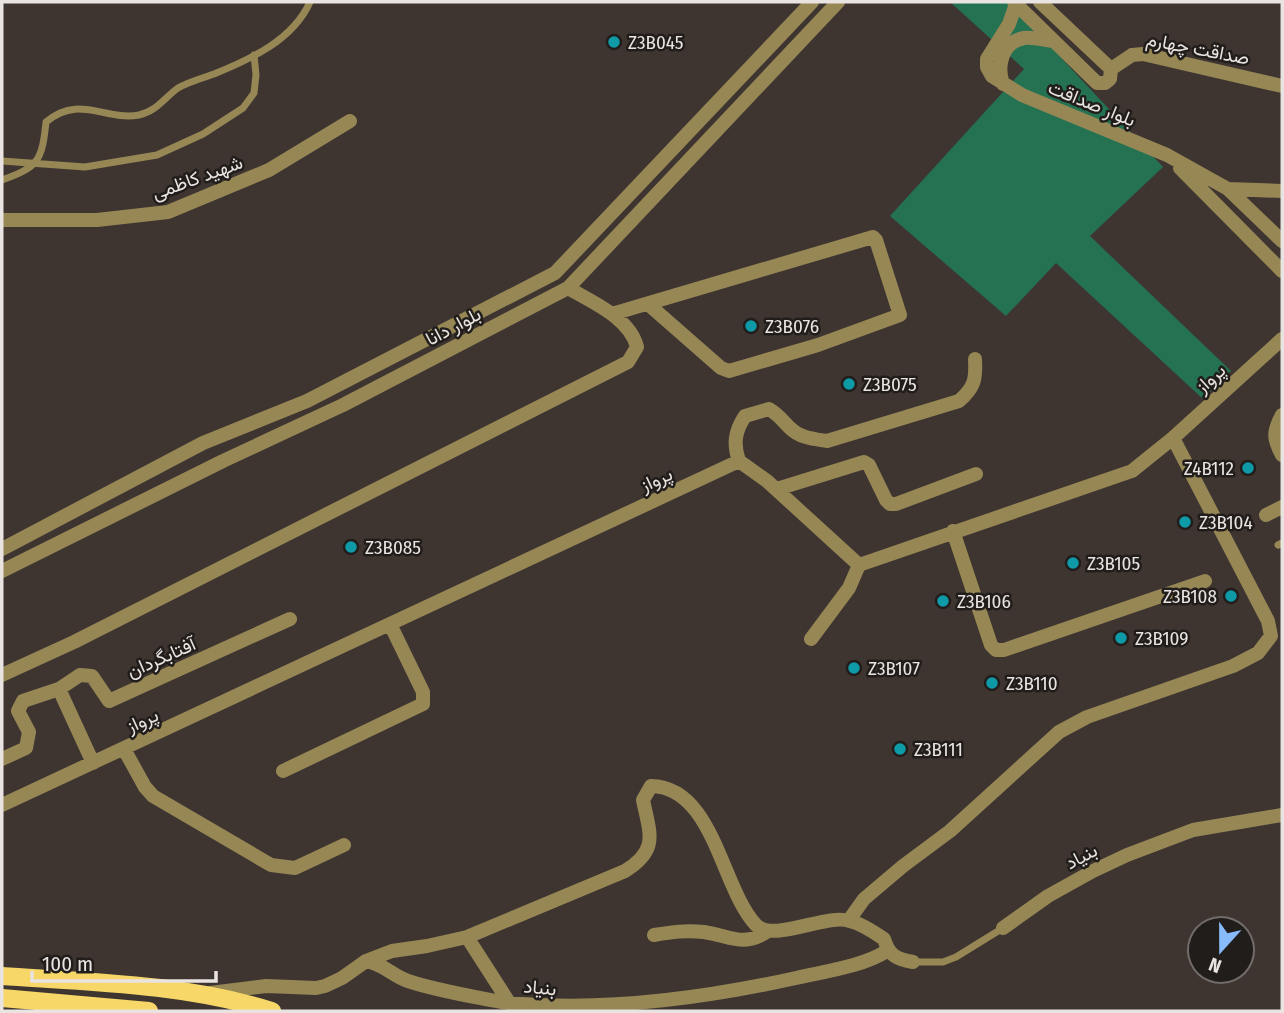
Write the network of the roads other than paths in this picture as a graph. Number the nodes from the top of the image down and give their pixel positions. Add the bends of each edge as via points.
1 (310, 2) edge
2 (813, 2) edge
3 (838, 2) edge
4 (1040, 2) edge
5 (1015, 3) edge
6 (1053, 41) junction
7 (254, 55) junction
8 (1111, 69) junction
9 (1004, 85) junction
10 (1282, 86) edge
11 (350, 121) dead end
12 (1167, 155) junction
13 (2, 161) edge
14 (35, 164) junction
15 (2, 180) edge
16 (1228, 189) junction
17 (1282, 191) edge
18 (2, 220) edge
19 (1282, 241) edge
20 (1282, 271) edge
21 (568, 288) junction
22 (648, 303) junction
23 (612, 314) junction
24 (1282, 339) edge
25 (975, 359) dead end
26 (1282, 415) edge
27 (1173, 438) junction
28 (1282, 455) edge
29 (738, 461) junction
30 (976, 474) dead end
31 (777, 489) junction
32 (1282, 507) edge
33 (1266, 515) dead end
34 (953, 531) junction
35 (2, 549) edge
36 (859, 565) junction
37 (2, 571) edge
38 (1205, 582) dead end
39 (290, 619) dead end
40 (390, 624) junction
41 (811, 639) dead end
42 (2, 676) edge
43 (59, 689) junction
44 (124, 749) junction
45 (2, 759) edge
46 (93, 763) junction
47 (283, 771) dead end
48 (2, 805) edge
49 (1282, 816) edge
50 (344, 845) dead end
51 (849, 920) junction
52 (1003, 928) joint
53 (768, 931) junction
54 (654, 935) dead end
55 (467, 937) junction
56 (887, 951) junction
57 (366, 961) junction
58 (913, 962) joint
59 (2, 976) edge
60 (123, 985) junction
61 (197, 995) junction
62 (2, 998) edge
63 (510, 1003) junction
64 (121, 1008) junction
65 (90, 1009) edge
66 (149, 1011) edge
67 (272, 1011) edge

1 - 7 lane via 289,34
2 - 35 street, بلوار دانا via 555,273 307,401 204,443
3 - 21 street, بلوار دانا
4 - 8 street, بلوار صداقت
5 - 6 street, بلوار صداقت
5 - 9 street, بلوار صداقت via 1009,24 987,58 992,76
6 - 8 street, بلوار صداقت via 1097,83 1110,79
6 - 9 street via 1023,38 1012,43 999,63
7 - 14 lane via 179,88 149,113 135,116 75,108 57,113 46,122 44,145
7 - 14 lane via 254,93 243,108 203,134 157,155 85,167
8 - 10 street, صداقت چهارم via 1132,55 1143,54
9 - 12 street, بلوار صداقت
11 - 18 street, شهید کاظمی via 269,170 169,212 97,220
12 - 16 street, بلوار صداقت
12 - 20 street, بلوار صداقت
13 - 14 lane
14 - 15 lane
16 - 17 street
16 - 19 street, بلوار صداقت
21 - 23 street
21 - 37 street, بلوار دانا via 343,405
22 - 22 street via 729,371 900,315 873,237
22 - 23 street
23 - 42 street via 634,336 637,347 628,362
24 - 27 street, پرواز
25 - 29 street via 976,380 959,401 827,441 806,438 769,409 745,416 737,429 734,449
26 - 28 street via 1275,432
27 - 34 street, پرواز via 1132,471
27 - 51 street via 1268,621 1271,636 1258,653 1233,666 1087,717 1059,732 950,831 863,899
29 - 31 street
29 - 40 street, پرواز
30 - 31 street via 896,504 886,500 864,462
31 - 36 street
32 - 33 street
34 - 36 street, پرواز
34 - 38 street via 996,650
36 - 41 street via 849,588
39 - 43 street, آفتابگردان via 110,701 92,676 80,675
40 - 44 street, پرواز
40 - 47 street via 423,692 423,704
43 - 45 street, آفتابگردان via 23,701 18,711 29,732 26,748
43 - 46 street
44 - 46 street, پرواز
44 - 50 street via 153,796 271,864 295,868
46 - 48 street, پرواز
49 - 52 street, بنیاد via 1193,830 1127,855 1048,897
51 - 53 street
51 - 56 street via 884,939
52 - 58 lane, بنیاد via 943,962
53 - 54 street via 746,941 679,930
53 - 55 street via 757,927 733,888 715,842 695,812 675,790 651,786 643,800 649,828 649,847 643,860
55 - 57 street via 392,951
55 - 63 street
56 - 58 street
56 - 63 street, بنیاد via 843,967 742,990 627,1009
57 - 61 street via 342,978 316,988 266,986
57 - 63 street, بنیاد via 406,981
59 - 60 main road
60 - 61 main road
60 - 64 main road
61 - 67 main road
62 - 65 main road
64 - 65 main road
64 - 66 main road

